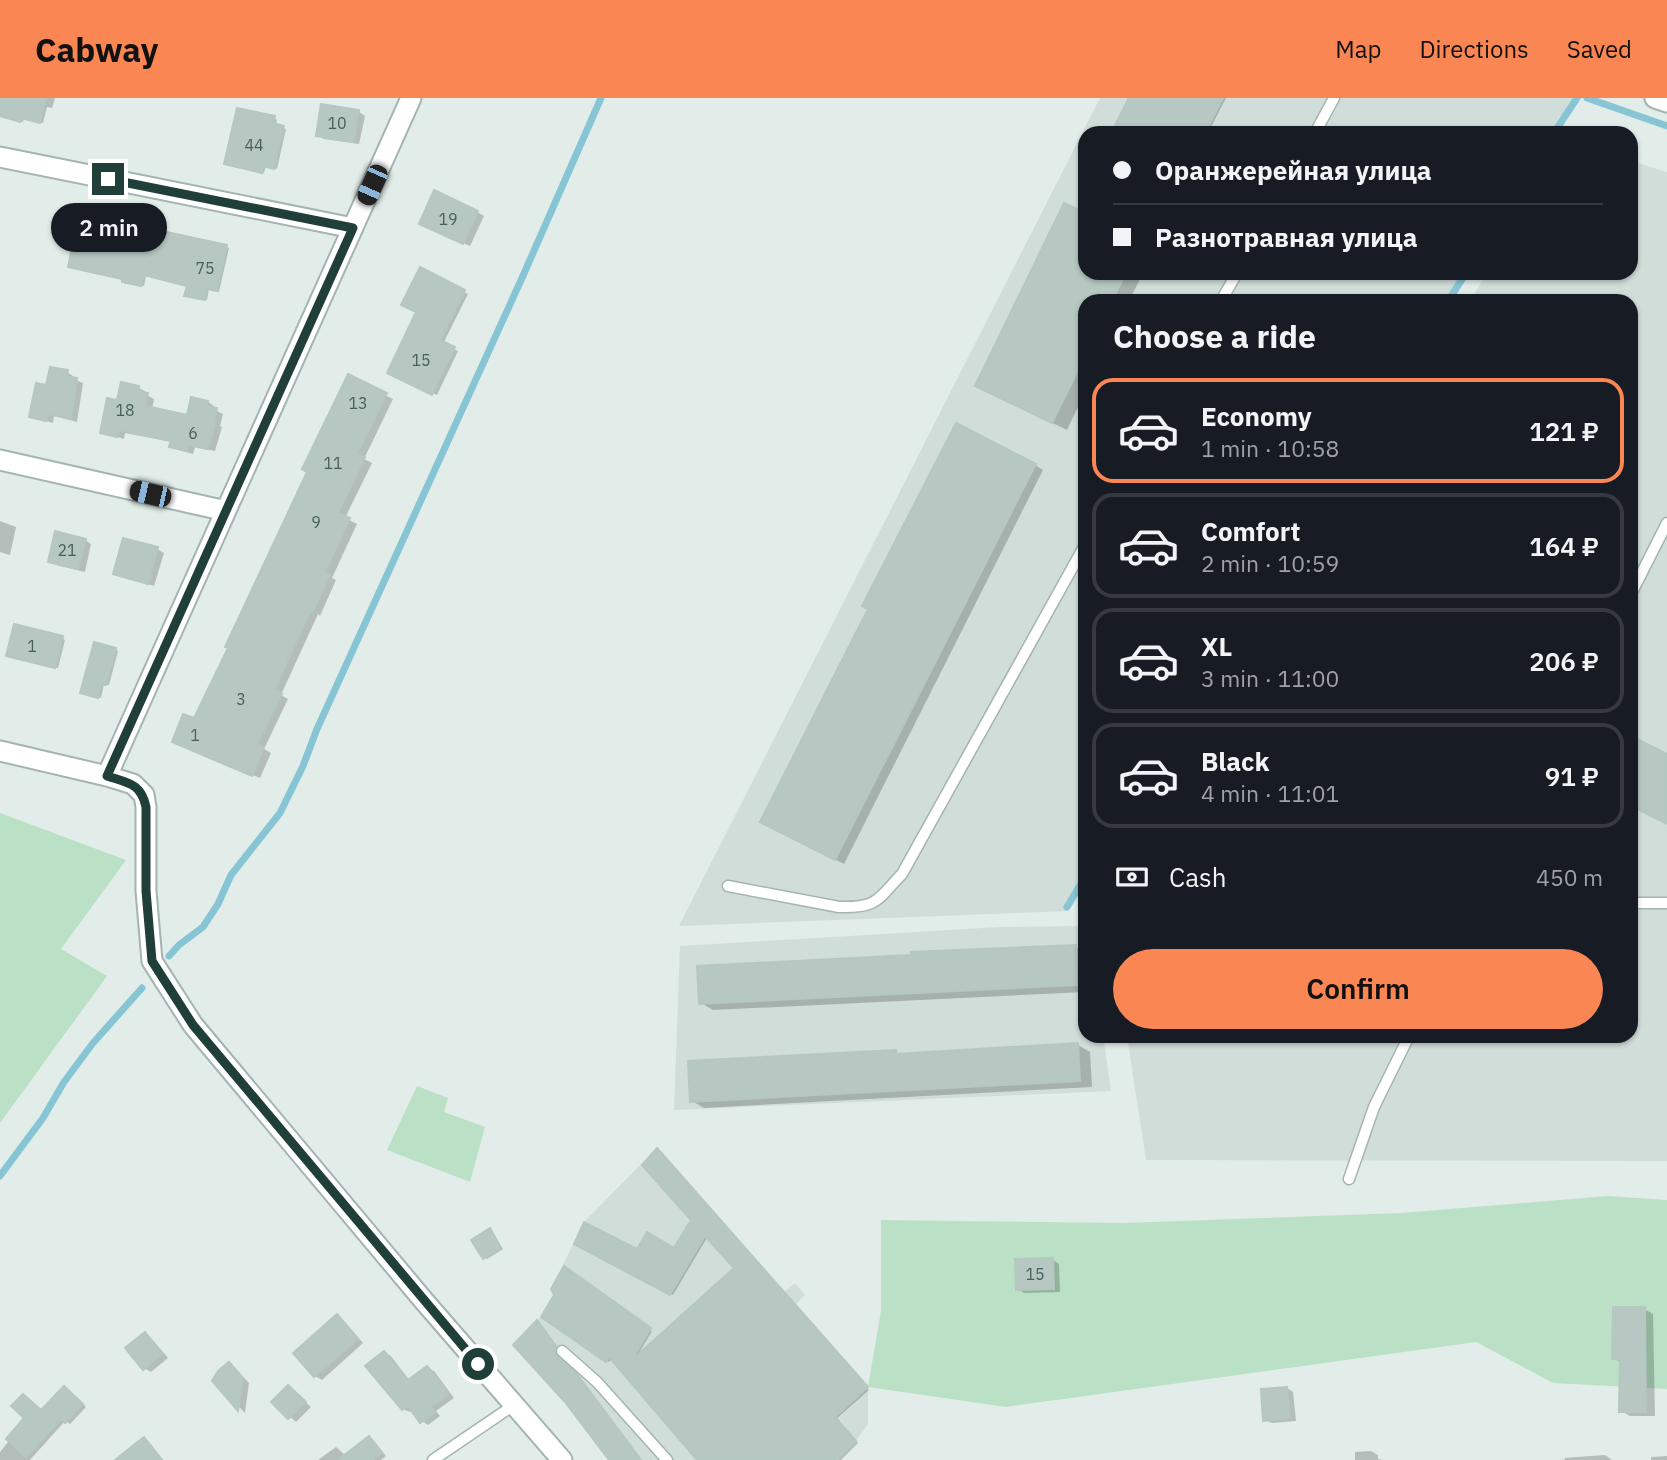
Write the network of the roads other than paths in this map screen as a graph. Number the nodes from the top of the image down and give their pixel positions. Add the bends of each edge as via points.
1 (411, 98) edge
2 (1334, 98) edge
3 (1655, 98) edge
4 (1667, 102) edge
5 (1319, 126) edge
6 (0, 157) edge
7 (353, 228) junction
8 (0, 460) edge
9 (226, 511) junction
10 (1667, 523) edge
11 (1078, 558) edge
12 (1638, 580) edge
13 (0, 751) edge
14 (107, 776) junction
15 (728, 886) dead end
16 (1638, 903) edge
17 (1667, 903) edge
18 (1406, 1043) edge
19 (1349, 1179) dead end
20 (562, 1351) dead end
21 (514, 1405) junction
22 (433, 1460) edge
23 (562, 1460) edge
24 (667, 1460) edge

1 - 7 street
2 - 5 lane
3 - 4 street
6 - 7 street
7 - 9 street
8 - 9 street
9 - 14 street
10 - 12 lane
11 - 15 lane via 902,874 874,904 839,907
13 - 14 street
14 - 21 street via 133,784 144,795 152,961 193,1025
16 - 17 lane
18 - 19 lane via 1374,1107
20 - 24 lane via 597,1382
21 - 22 lane
21 - 23 street

